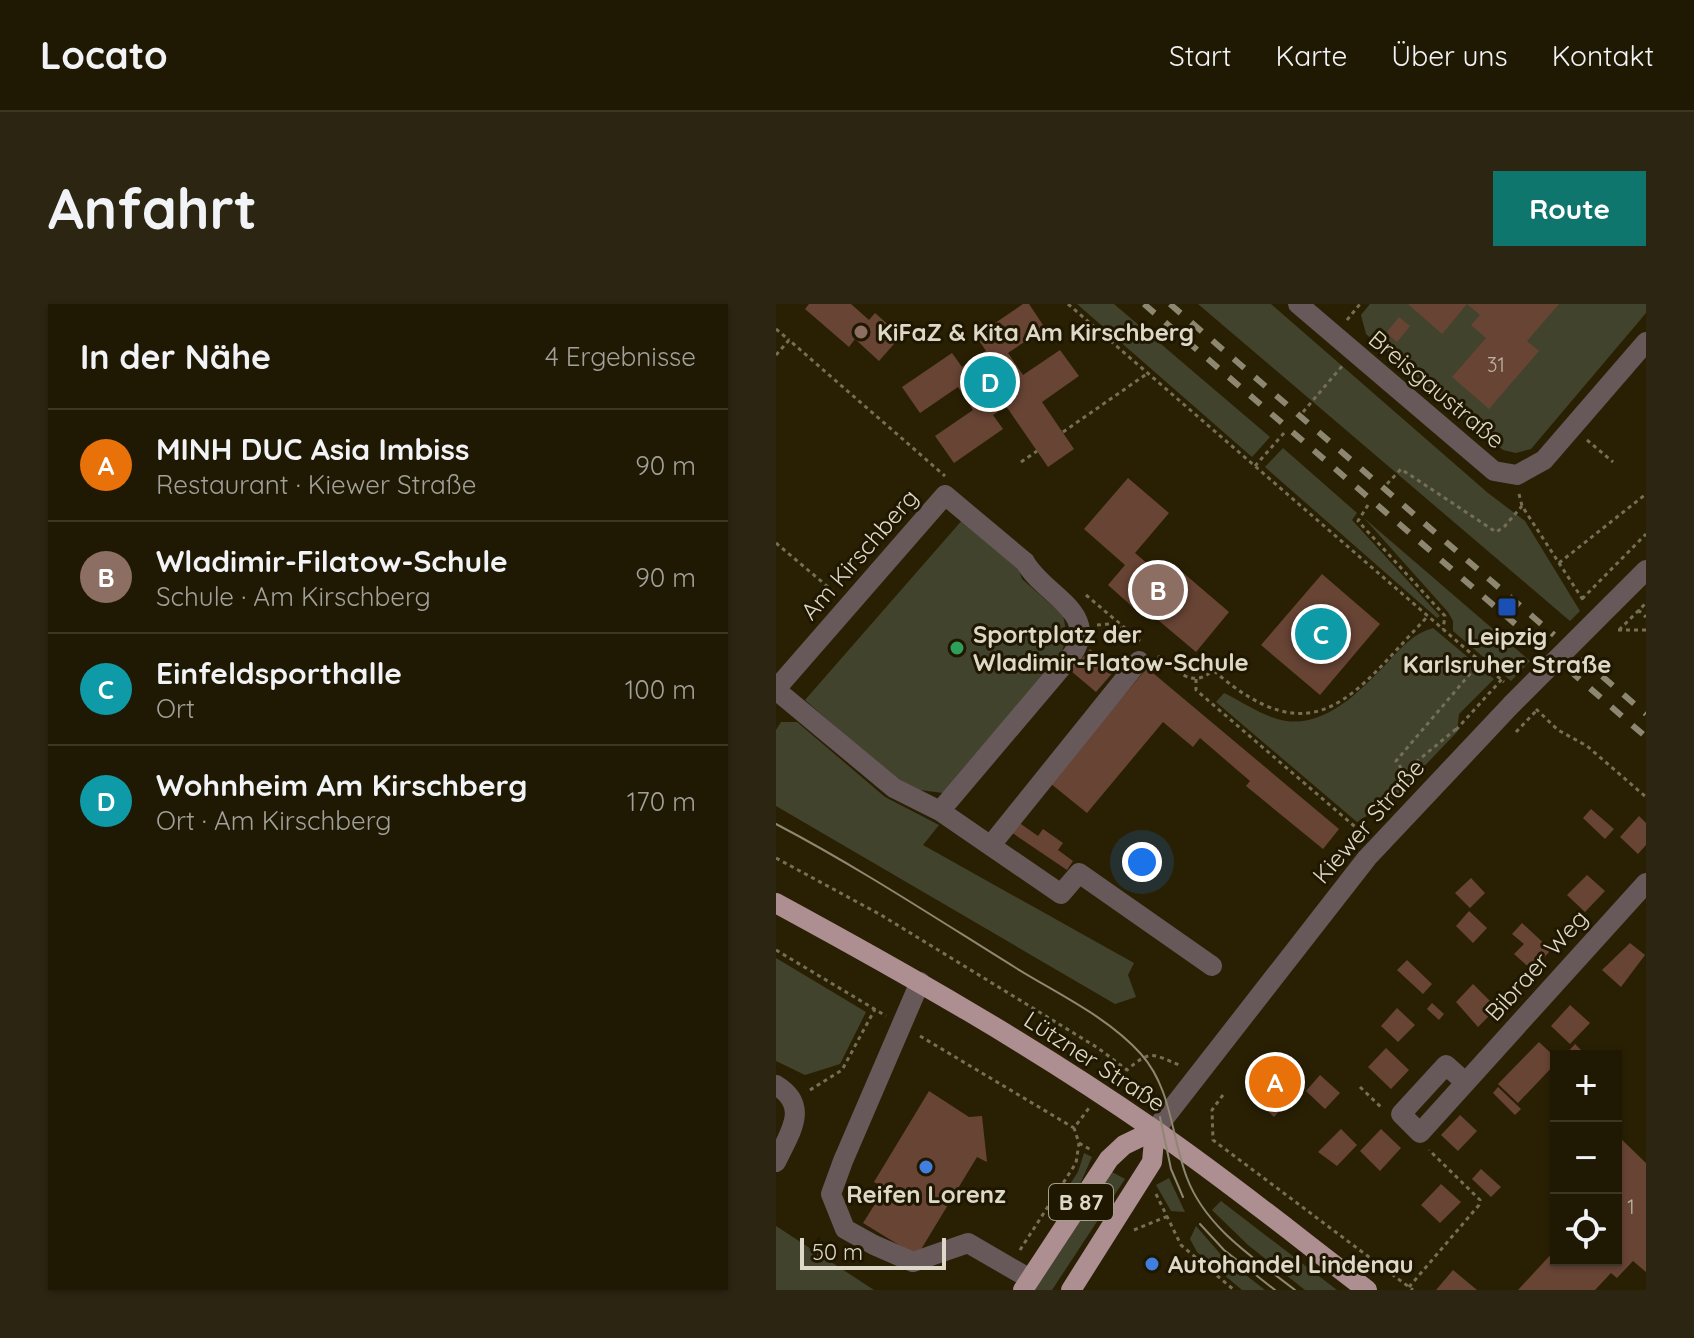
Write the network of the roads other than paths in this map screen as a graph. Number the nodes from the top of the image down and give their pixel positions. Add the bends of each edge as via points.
1 (1298, 304) edge
2 (1646, 342) edge
3 (1646, 570) edge
4 (1148, 655) road end
5 (776, 689) edge
6 (940, 811) junction
7 (991, 845) junction
8 (1646, 883) edge
9 (776, 903) edge
10 (1212, 966) dead end
11 (920, 982) junction
12 (1465, 1082) junction
13 (776, 1085) edge
14 (1155, 1130) junction
15 (776, 1162) edge
16 (1026, 1284) edge
17 (1071, 1290) edge
18 (1367, 1290) edge

1 - 2 street, Breisgaustraße via 1494,471 1517,475 1544,460
3 - 14 street, Kiewer Straße, bridge via 1367,858
4 - 7 street
5 - 6 street, Am Kirschberg via 894,788
5 - 6 street, Am Kirschberg via 945,495 1025,562 1073,613 1081,633 1066,662
6 - 7 street
7 - 10 street via 1061,894 1079,873
8 - 12 street, Bibraer Weg
9 - 11 main road, Lützner Straße
11 - 14 main road, Lützner Straße
11 - 16 street via 831,1194 845,1229 874,1245 913,1262 968,1243 1010,1266
12 - 12 street, Bibraer Weg via 1420,1133 1401,1114 1446,1065
13 - 15 street via 794,1101 796,1114
14 - 16 main road, Kiewer Straße / B 87 via 1109,1159
14 - 17 main road, Kiewer Straße / B 87 via 1152,1162
14 - 18 main road, Lützner Straße

